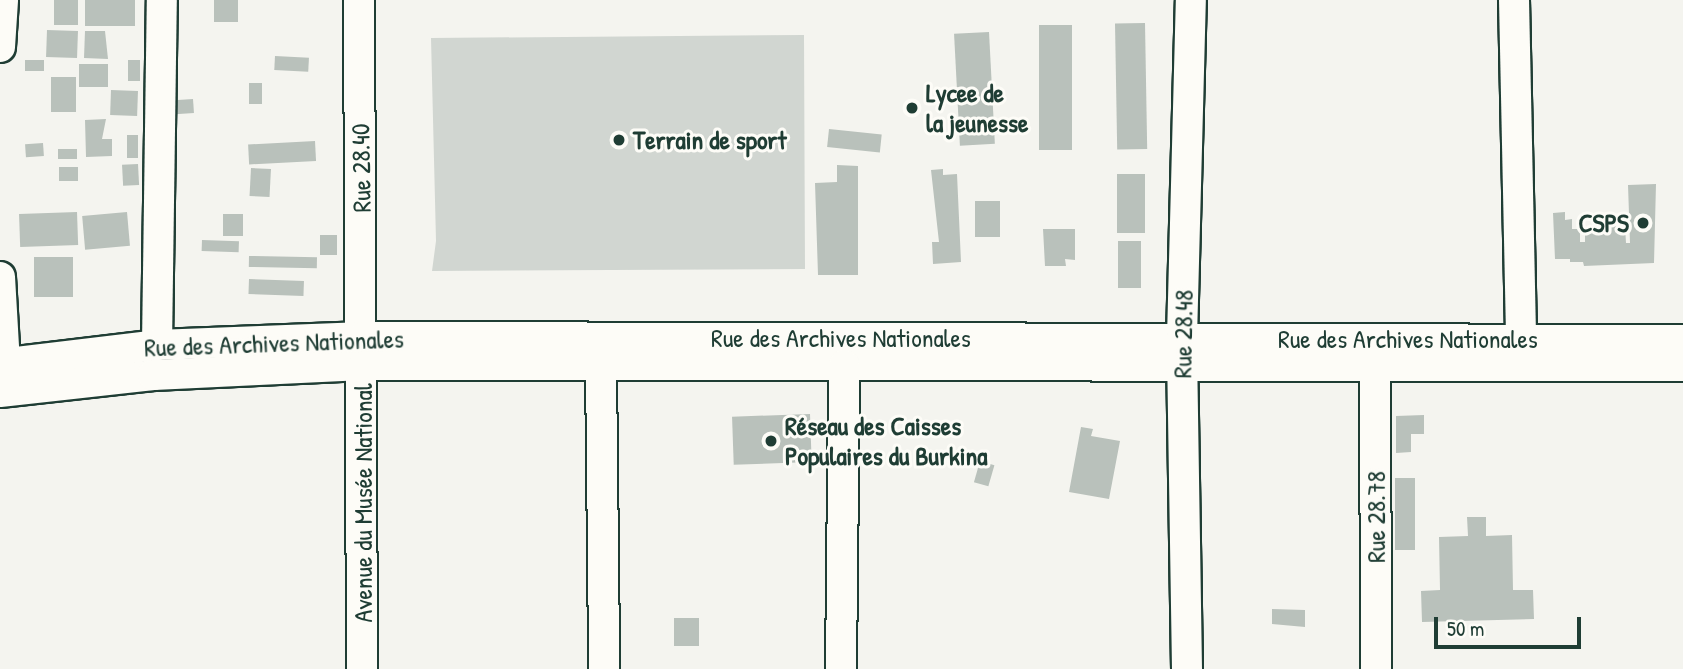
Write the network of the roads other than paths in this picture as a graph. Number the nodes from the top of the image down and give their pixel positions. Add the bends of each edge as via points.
1 (3, 0) edge
2 (162, 0) edge
3 (359, 0) edge
4 (1191, 0) edge
5 (1514, 0) edge
6 (0, 47) edge
7 (0, 277) edge
8 (1521, 339) junction
9 (1683, 340) edge
10 (157, 345) junction
11 (364, 351) junction
12 (1182, 352) junction
13 (601, 365) junction
14 (844, 365) junction
15 (1375, 366) junction
16 (1683, 366) edge
17 (2, 373) edge
18 (362, 669) edge
19 (604, 669) edge
20 (841, 669) edge
21 (1186, 669) edge
22 (1376, 669) edge

1 - 6 street
2 - 10 street
3 - 11 street, Rue 28.40
4 - 12 street, Rue 28.48
5 - 8 street
7 - 17 street
8 - 9 street, Rue des Archives Nationales
8 - 12 street, Rue des Archives Nationales
10 - 11 street, Rue des Archives Nationales
10 - 17 street, Rue des Archives Nationales
11 - 12 street, Rue des Archives Nationales
11 - 13 street, Rue des Archives Nationales
11 - 17 street, Rue des Archives Nationales via 153,375
11 - 18 street, Avenue du Musée National
12 - 14 street, Rue des Archives Nationales
12 - 15 street, Rue des Archives Nationales
12 - 21 street, Rue 28.48
13 - 14 street, Rue des Archives Nationales
13 - 19 street
14 - 20 street
15 - 16 street, Rue des Archives Nationales
15 - 22 street, Rue 28.78

